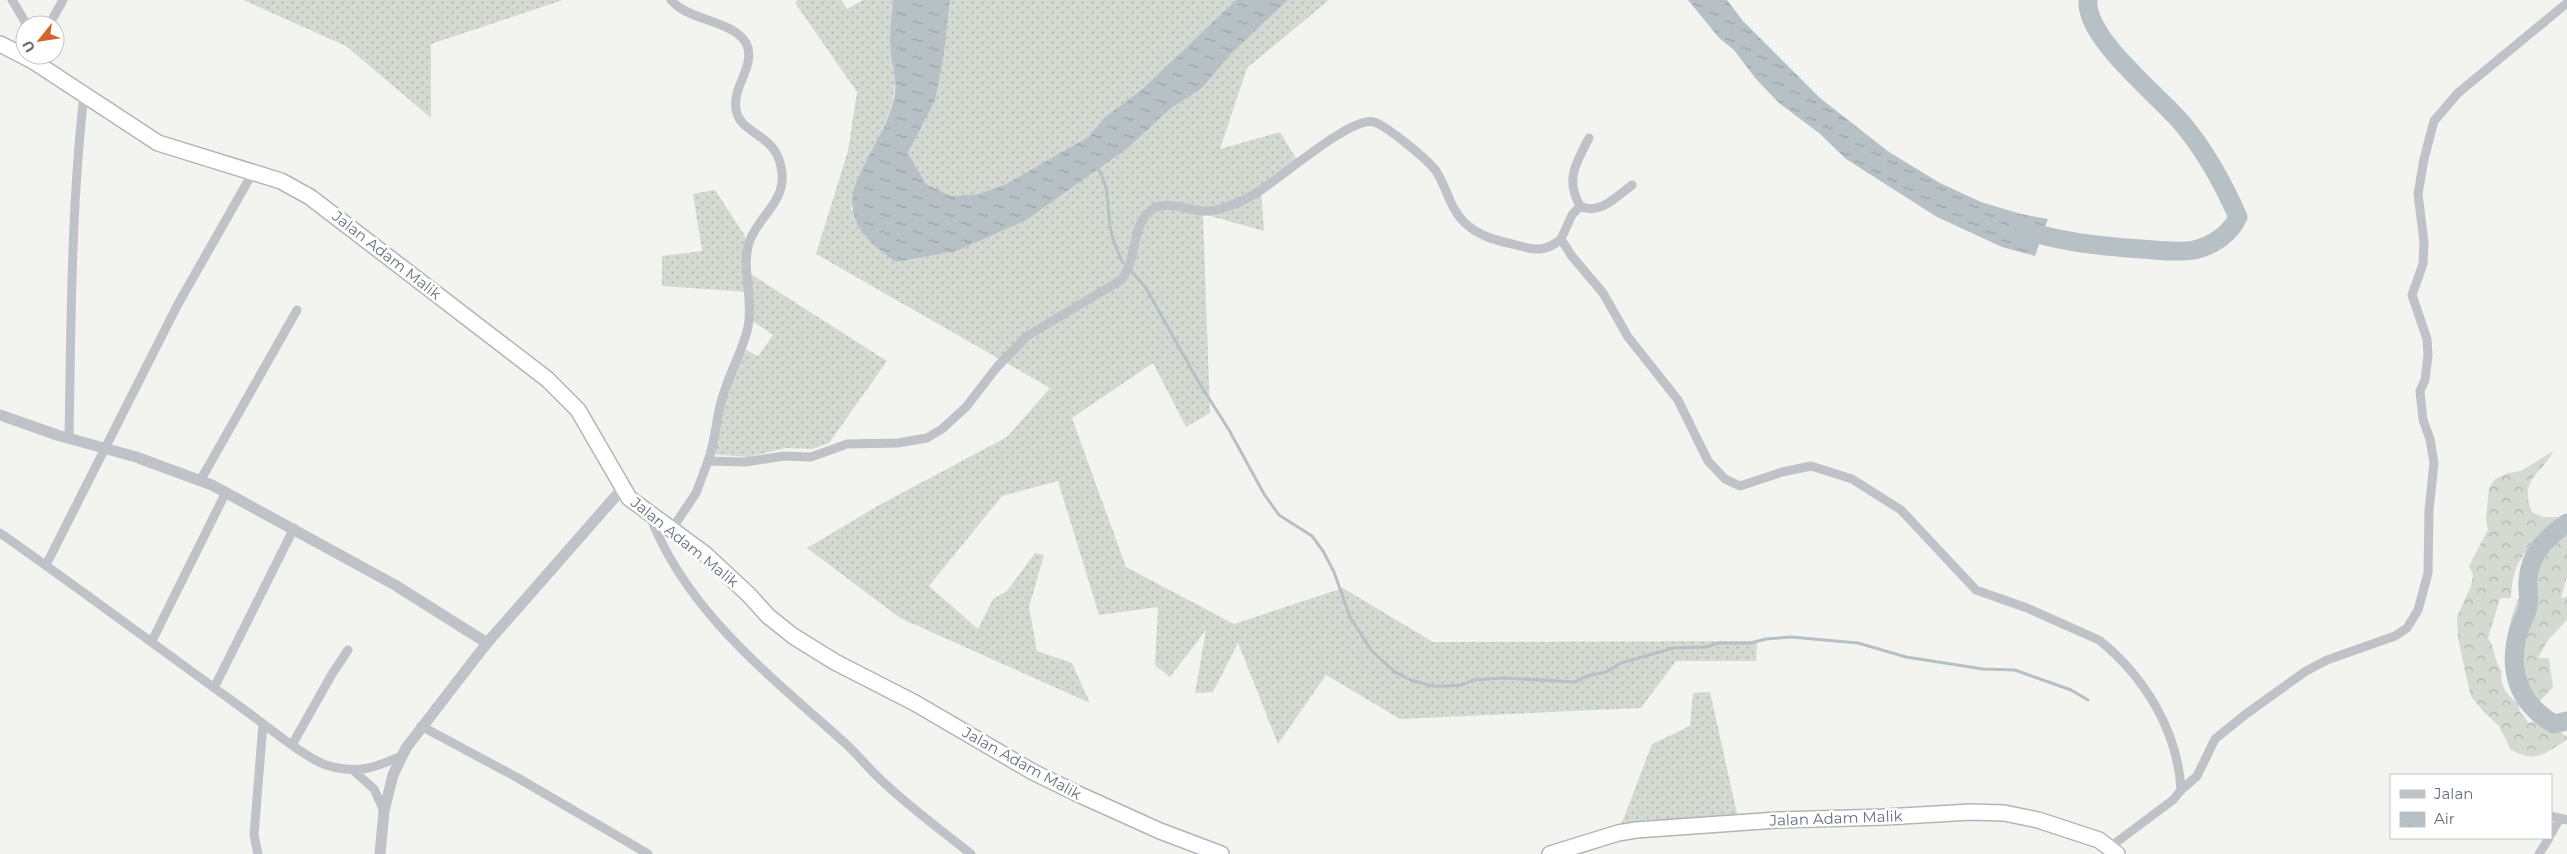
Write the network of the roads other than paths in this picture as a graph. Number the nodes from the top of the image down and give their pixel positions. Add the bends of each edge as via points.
1 (12, 0) edge
2 (63, 0) edge
3 (671, 0) edge
4 (2567, 3) edge
5 (21, 15) edge
6 (55, 15) edge
7 (0, 44) edge
8 (15, 50) edge
9 (44, 65) edge
10 (84, 94) junction
11 (1589, 138) dead end
12 (252, 174) junction
13 (1632, 186) dead end
14 (1580, 206) junction
15 (1561, 238) junction
16 (297, 310) dead end
17 (0, 415) edge
18 (70, 439) junction
19 (106, 448) junction
20 (708, 461) junction
21 (200, 482) junction
22 (622, 489) junction
23 (226, 492) junction
24 (650, 514) junction
25 (294, 528) junction
26 (672, 529) junction
27 (0, 533) edge
28 (46, 565) junction
29 (152, 641) junction
30 (487, 643) junction
31 (348, 650) dead end
32 (214, 688) junction
33 (263, 724) junction
34 (422, 726) junction
35 (292, 745) junction
36 (402, 756) junction
37 (354, 771) junction
38 (2181, 790) junction
39 (384, 811) junction
40 (2559, 818) edge
41 (2552, 832) edge
42 (2547, 839) edge
43 (2114, 851) edge
44 (258, 854) edge
45 (380, 854) edge
46 (648, 854) edge
47 (971, 854) edge
48 (1222, 854) edge
49 (1550, 854) edge
50 (2539, 854) edge

1 - 5 street
2 - 6 street
3 - 20 street via 683,10 734,32 745,41 749,52 735,98 738,116 772,145 779,156 782,174 780,192 773,207 752,235 748,246 748,327 721,402
4 - 38 street via 2458,93 2434,121 2424,159 2418,194 2424,242 2423,264 2412,295 2427,339 2426,372 2420,391 2423,420 2434,463 2428,510 2428,573 2418,610 2407,628 2395,636 2327,660 2306,671 2239,720 2214,739 2197,776
7 - 8 highway, Jalan Adam Malik
9 - 10 highway, Jalan Adam Malik
10 - 12 highway, Jalan Adam Malik via 158,143
10 - 18 street via 73,242
11 - 14 street via 1571,183
12 - 19 street via 178,304
12 - 22 highway, Jalan Adam Malik via 281,181 333,213 547,379 578,410
13 - 14 street via 1603,206 1591,209
14 - 15 street
15 - 20 street via 1540,251 1507,244 1474,230 1454,210 1431,165 1386,128 1374,122 1361,122 1263,189 1225,208 1206,211 1166,206 1148,212 1138,231 1127,273 1121,280 1027,336 966,407 927,438 898,444 847,444 812,457
15 - 38 street via 1599,288 1633,344 1678,400 1716,472 1740,486 1810,466 1852,480 1901,510 1976,590 2027,608 2099,640 2128,668 2163,719 2171,737
16 - 21 street
17 - 18 street
18 - 19 street
19 - 21 street
19 - 28 street
20 - 26 street via 696,493
21 - 23 street
22 - 24 highway, Jalan Adam Malik via 628,498
22 - 30 street
23 - 25 street
23 - 29 street
24 - 26 highway, Jalan Adam Malik
24 - 47 street via 671,561 734,640 880,780
25 - 30 street via 396,585
25 - 32 street
26 - 48 highway, Jalan Adam Malik via 728,574 777,625 818,652 1078,794 1160,831
27 - 28 street
28 - 29 street
29 - 32 street
30 - 34 street
31 - 35 street
32 - 33 street
33 - 35 street
33 - 44 street via 254,835
34 - 36 street
34 - 46 street
35 - 37 street via 326,766
36 - 37 street
36 - 39 street via 393,775
37 - 39 street via 374,789
38 - 43 street via 2174,800
39 - 45 street
40 - 41 street
42 - 50 street
43 - 49 highway, Jalan Adam Malik via 2099,840 2038,820 1971,812 1636,830

